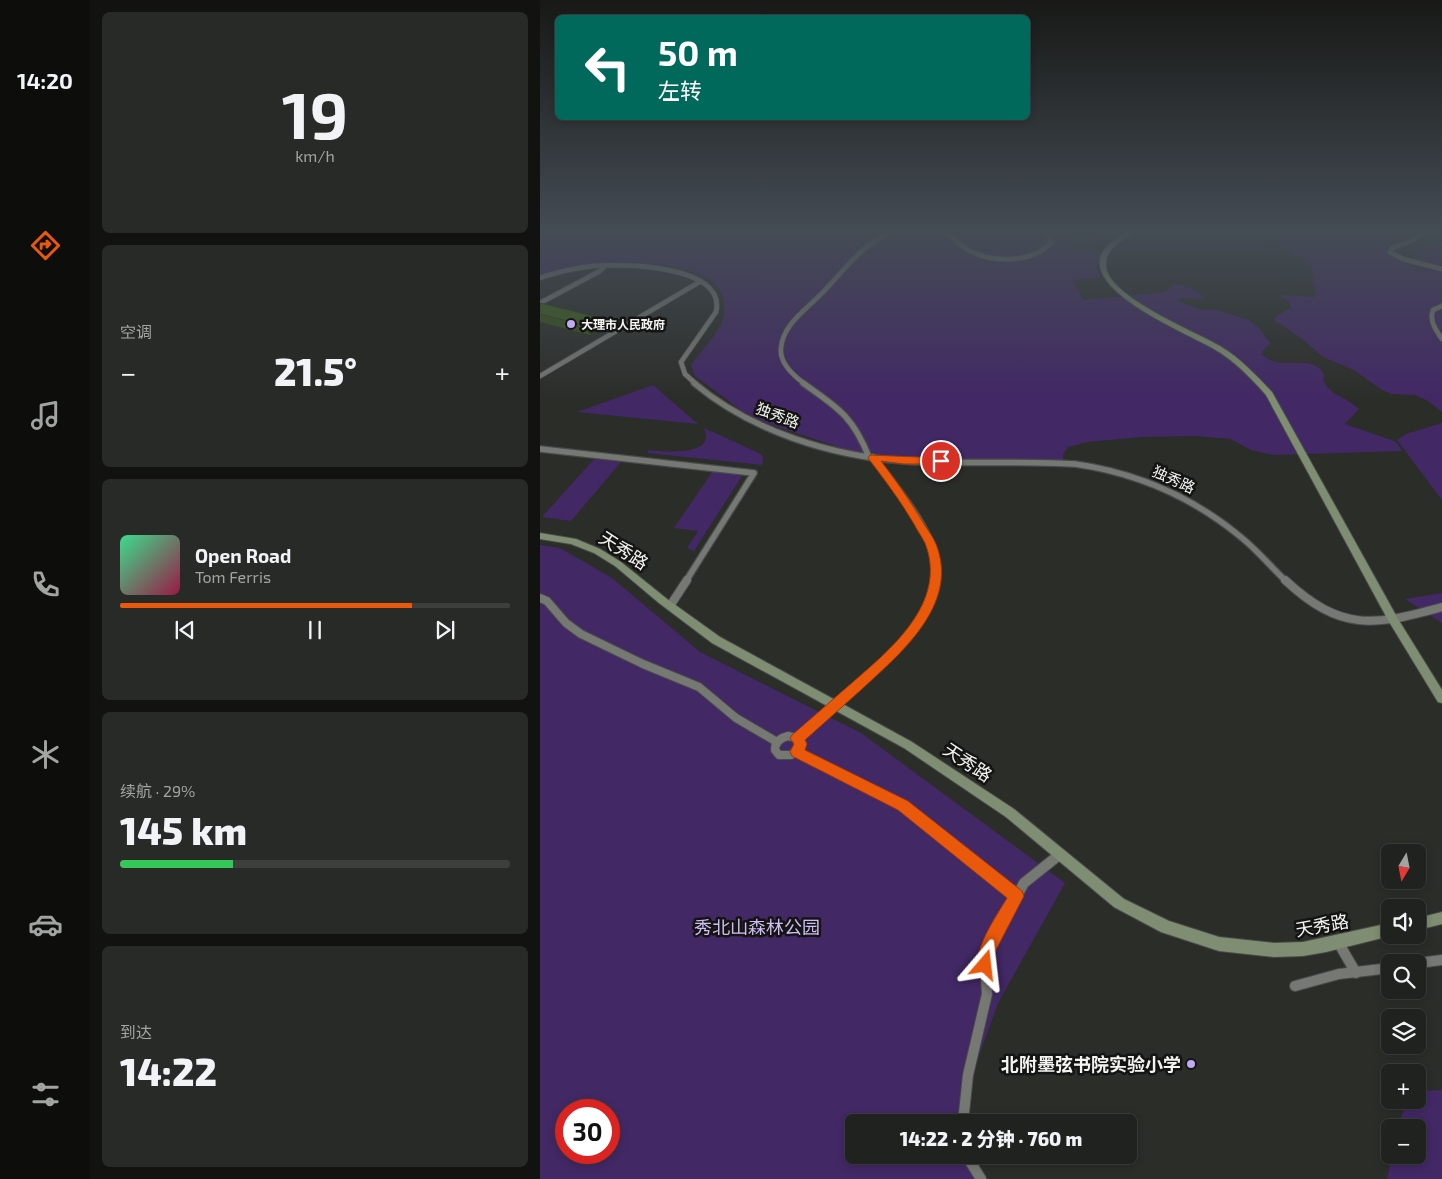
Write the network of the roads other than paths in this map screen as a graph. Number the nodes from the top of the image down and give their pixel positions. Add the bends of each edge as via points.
1 (568, 288) edge
2 (689, 288) edge
3 (708, 288) edge
4 (827, 288) edge
5 (1116, 288) edge
6 (540, 303) edge
7 (1442, 306) edge
8 (1442, 339) edge
9 (540, 376) edge
10 (540, 449) edge
11 (871, 457) junction
12 (540, 536) edge
13 (540, 598) edge
14 (670, 606) junction
15 (1442, 607) edge
16 (1393, 620) junction
17 (1442, 699) edge
18 (834, 705) junction
19 (797, 738) junction
20 (777, 742) junction
21 (797, 752) junction
22 (1059, 855) junction
23 (1016, 896) junction
24 (1442, 918) edge
25 (1426, 922) edge
26 (1381, 932) edge
27 (1338, 942) junction
28 (1442, 960) edge
29 (1426, 962) edge
30 (1381, 970) edge
31 (1356, 974) junction
32 (1295, 986) dead end
33 (964, 1114) edge
34 (970, 1164) edge
35 (981, 1179) edge

1 - 6 street
2 - 9 street
3 - 11 street, 独秀路 via 717,307 680,361 685,374 718,401 751,420 813,443
4 - 11 street via 782,339 782,357 789,371 847,416
5 - 16 main road via 1128,299 1218,348 1255,378 1269,394
7 - 8 street via 1430,315
10 - 14 street via 754,472
11 - 16 street, 独秀路 via 914,462 1058,463 1128,475 1172,492 1212,515 1245,541 1295,591 1318,607 1356,621
11 - 18 street via 902,496 928,537 936,562 936,582 928,605 906,639
12 - 14 main road, 天秀路 via 573,541 597,550
13 - 20 street via 581,634 699,687 736,718
14 - 18 main road, 天秀路 via 716,640
15 - 16 street, 独秀路
16 - 17 main road
18 - 19 street
18 - 22 main road, 天秀路 via 908,745 967,783 1010,813
19 - 20 street via 786,736
19 - 21 street via 800,744
20 - 21 street via 774,750 779,755 789,756
21 - 23 street via 903,805
22 - 23 street via 1024,883
22 - 27 main road, 天秀路 via 1119,903 1166,928 1194,937 1220,944 1274,950 1303,949
23 - 33 street via 986,954 987,994 968,1075
24 - 25 main road
26 - 27 main road, 天秀路
27 - 31 street
28 - 29 street
30 - 31 street
31 - 32 street via 1339,974
34 - 35 street

